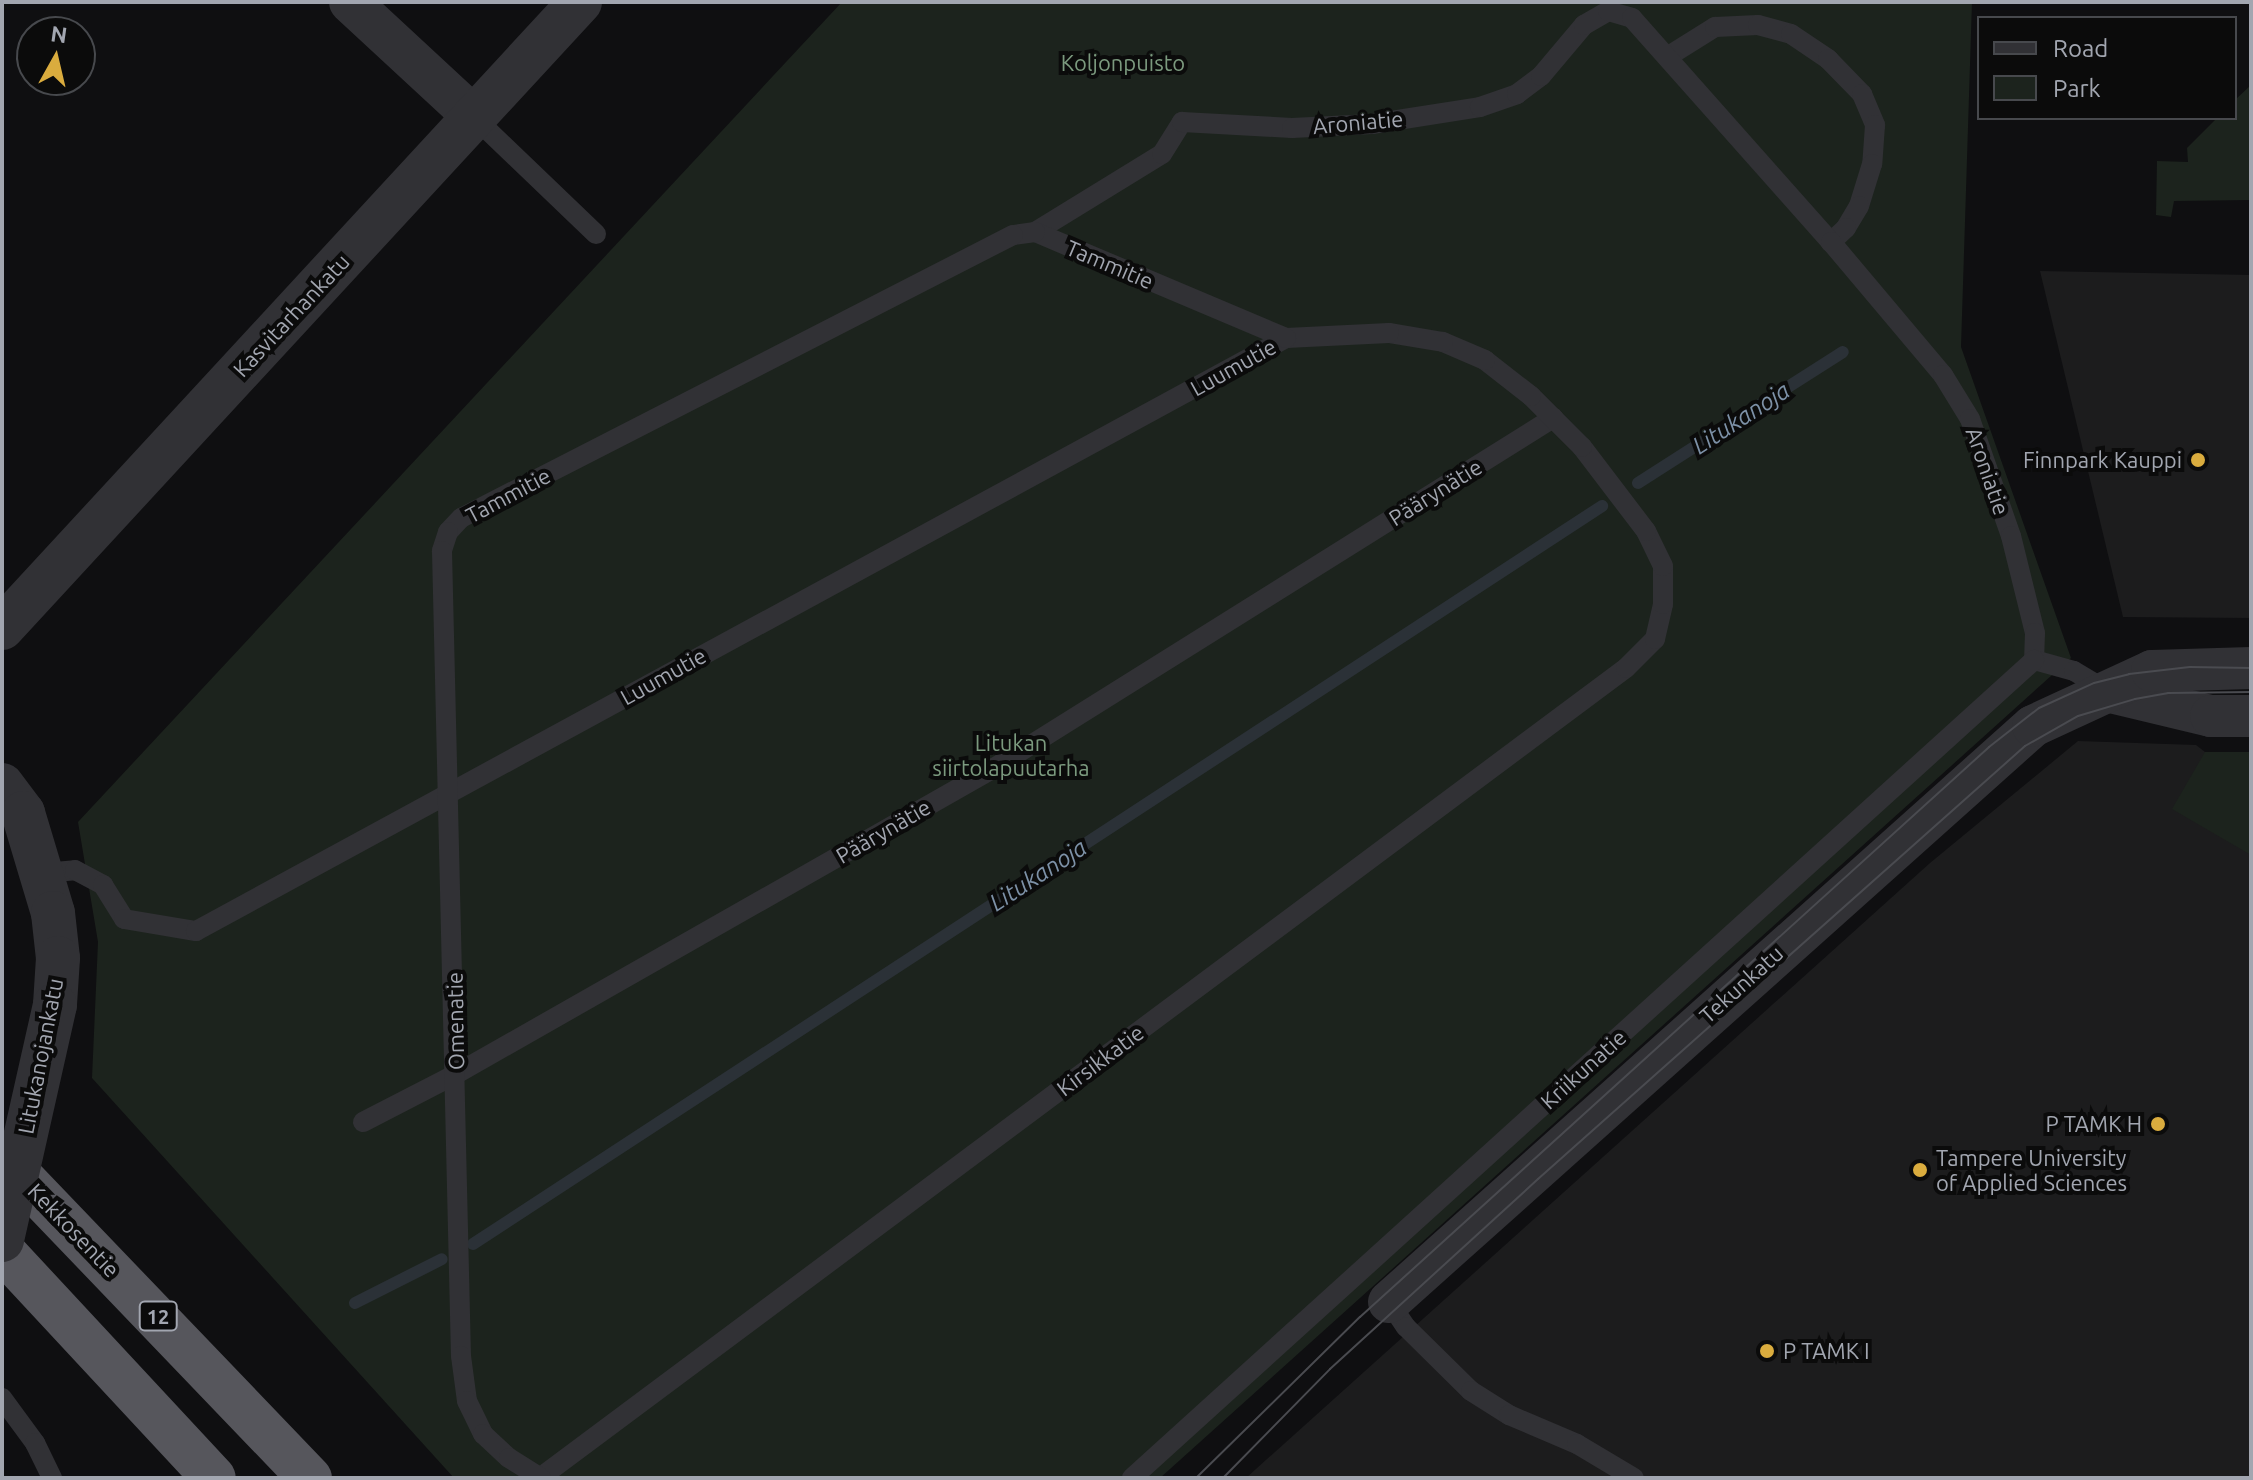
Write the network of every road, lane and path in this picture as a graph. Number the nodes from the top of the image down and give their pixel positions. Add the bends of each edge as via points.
1 (350, 2) edge
2 (580, 2) edge
3 (1667, 57) junction
4 (474, 117) junction
5 (1035, 232) junction
6 (596, 234) dead end
7 (1831, 242) junction
8 (1286, 338) junction
9 (1553, 418) junction
10 (448, 532) joint
11 (2, 628) edge
12 (1655, 639) joint
13 (2034, 660) junction
14 (2251, 668) edge
15 (2111, 692) junction
16 (2251, 716) edge
17 (2, 785) edge
18 (449, 793) junction
19 (43, 873) junction
20 (456, 1074) junction
21 (363, 1122) dead end
22 (2, 1157) edge
23 (2, 1240) edge
24 (2, 1250) edge
25 (1389, 1302) joint
26 (2, 1398) edge
27 (52, 1478) edge
28 (214, 1478) edge
29 (310, 1478) edge
30 (541, 1478) edge
31 (1132, 1478) edge
32 (1634, 1478) edge

1 - 4 street
2 - 4 street, Kasvitarhankatu
3 - 5 lane, Aroniatie via 1632,18 1608,11 1584,25 1541,76 1517,94 1480,107 1372,124 1292,128 1182,122 1162,154
3 - 7 lane, Aroniatie
3 - 7 lane via 1715,27 1758,25 1791,34 1828,59 1862,94 1875,125 1872,164 1859,206
4 - 6 lane
4 - 11 street, Kasvitarhankatu
5 - 8 lane, Tammitie
5 - 10 lane, Tammitie via 1013,235 984,249 461,518
7 - 13 lane, Aroniatie via 1943,375 1970,419 2024,582 2035,633
8 - 9 lane, Tammitie via 1389,333 1443,342 1485,360
8 - 18 lane, Luumutie
9 - 12 lane, Tammitie via 1615,488 1663,566 1663,604
9 - 20 lane, Päärynätie via 994,768
10 - 18 lane, Omenatie via 442,551
12 - 30 lane, Kirsikkatie via 1626,668
13 - 15 lane via 2074,671
13 - 31 lane, Kriikunatie
14 - 15 street, Tekunkatu via 2152,671
15 - 16 street via 2211,716
15 - 25 street, Tekunkatu via 2053,715 2013,741
17 - 19 street, Litukanojankatu via 23,813
18 - 19 lane, Luumutie via 196,931 124,919 103,885 75,870
18 - 20 lane, Omenatie
19 - 23 street, Litukanojankatu, bridge via 58,958 55,1005
20 - 21 lane, Päärynätie
20 - 30 lane, Omenatie via 461,1356 467,1401 483,1434
22 - 29 highway, Kekkosentie / 12
24 - 28 highway
25 - 32 lane via 1406,1327 1471,1391
26 - 27 lane via 35,1443

